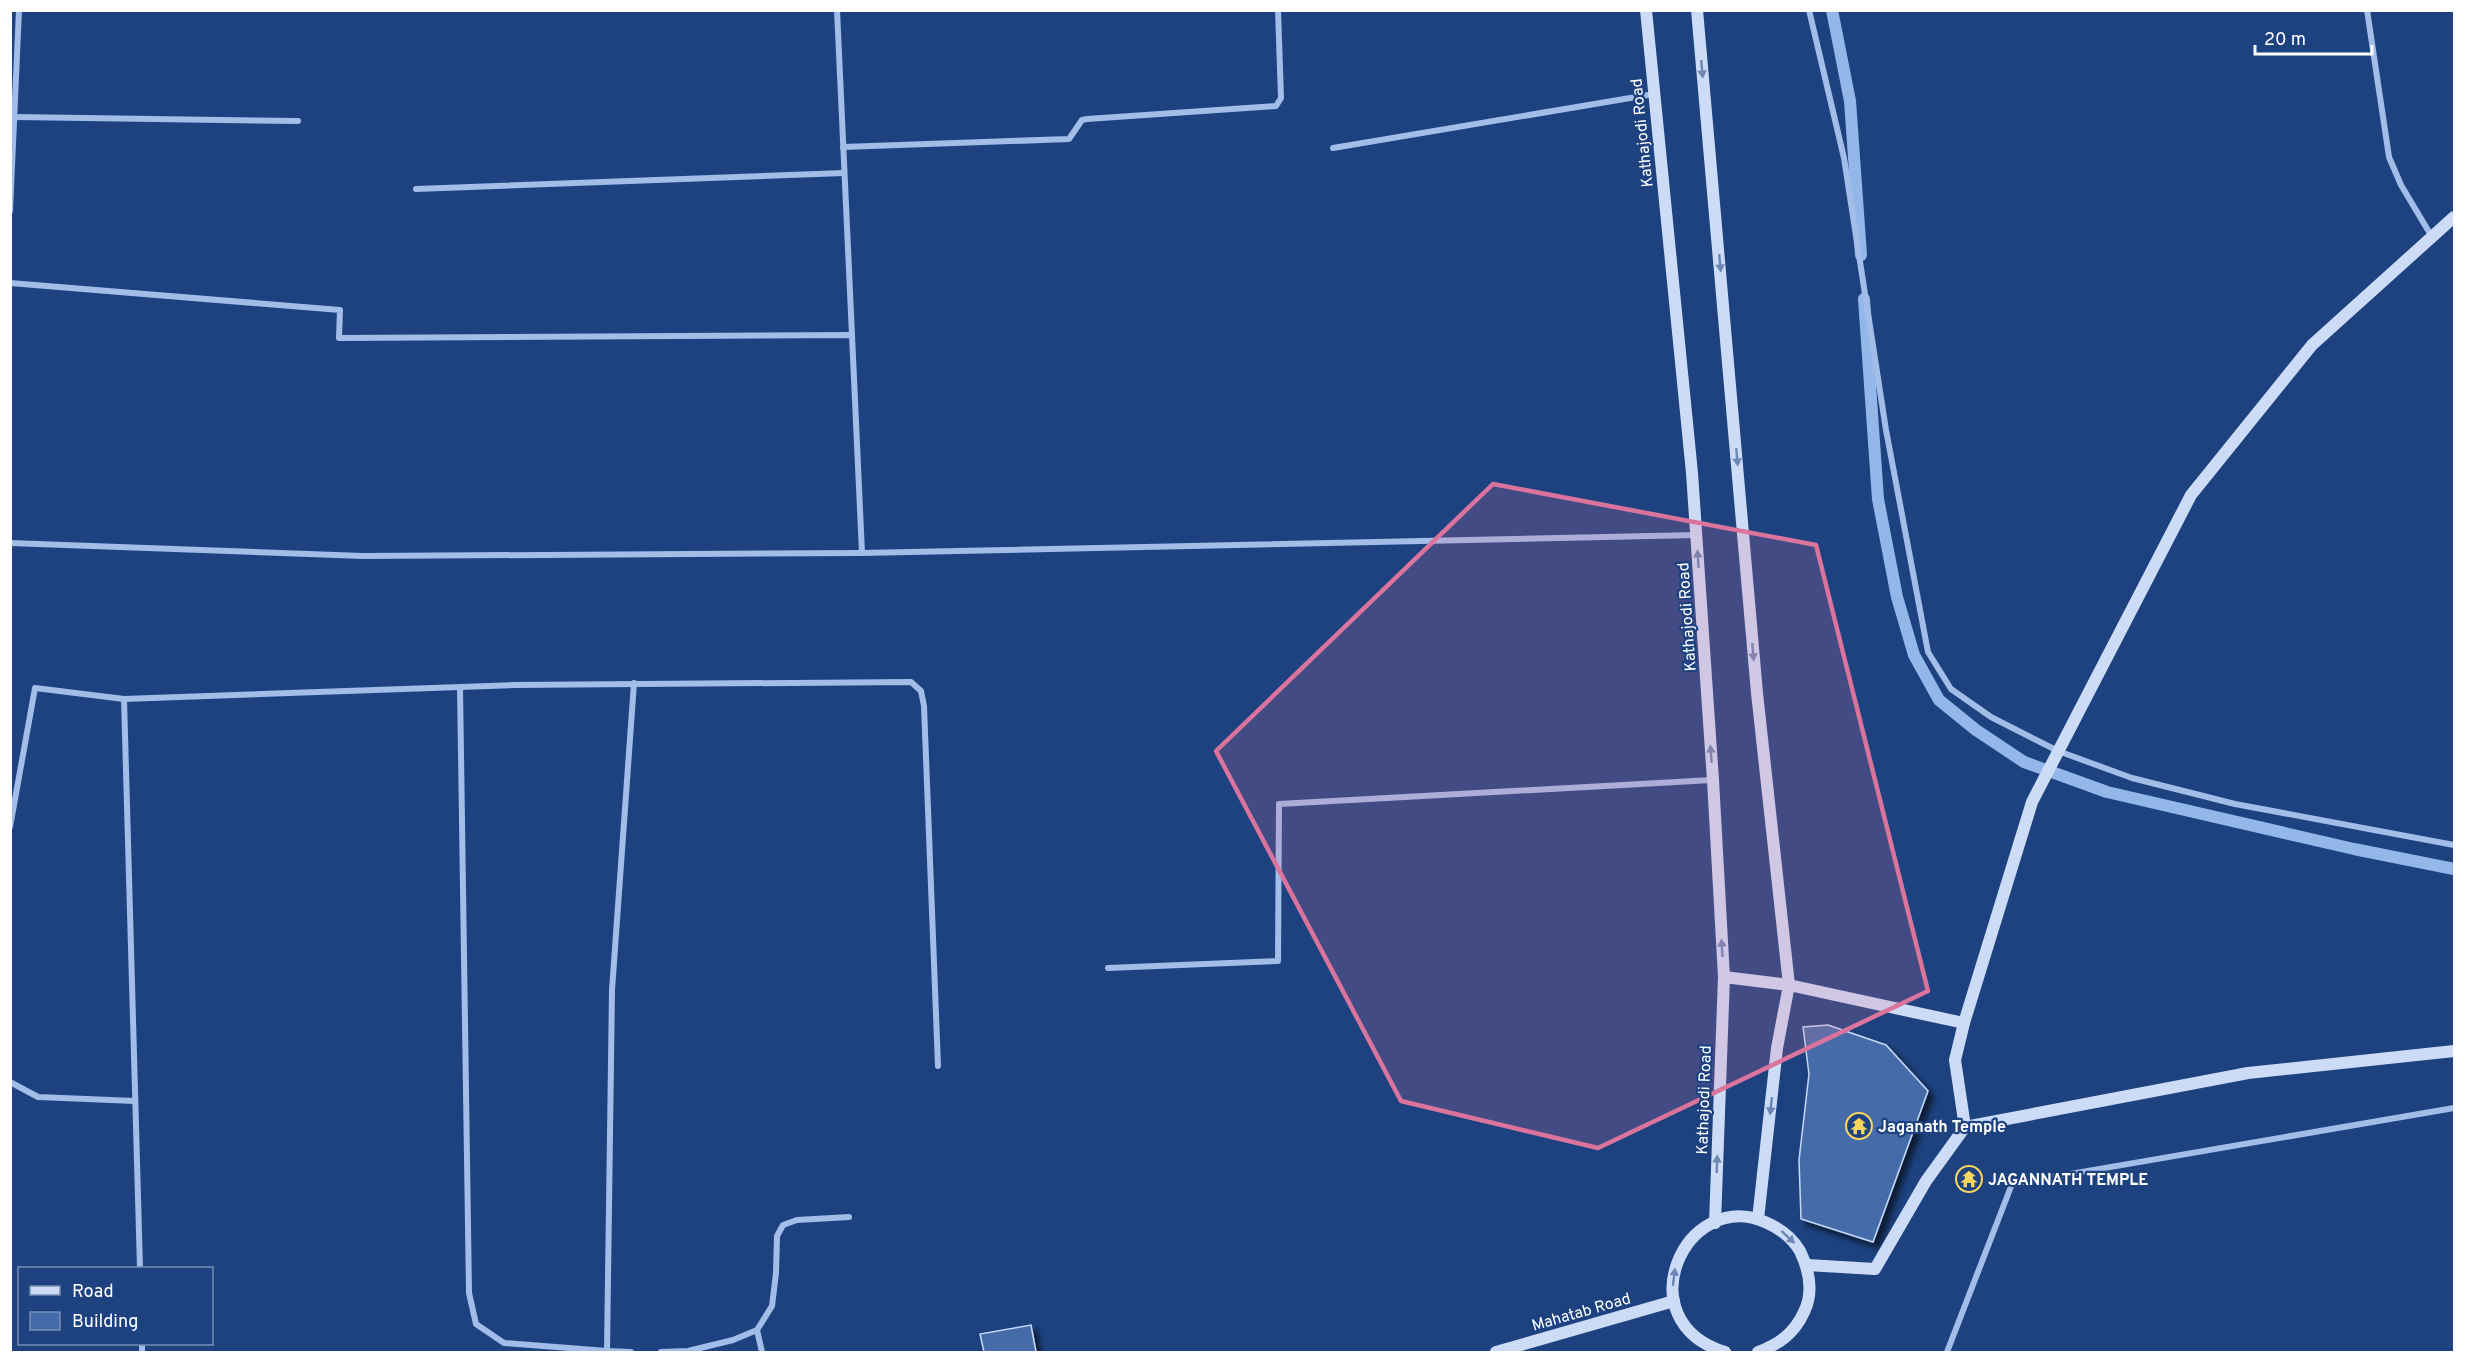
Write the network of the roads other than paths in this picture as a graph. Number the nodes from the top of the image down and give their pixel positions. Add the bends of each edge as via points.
1 (19, 10) edge
2 (837, 10) edge
3 (1278, 10) edge
4 (1646, 10) edge
5 (1697, 10) edge
6 (1809, 10) edge
7 (2367, 10) edge
8 (10, 37) edge
9 (18, 37) junction
10 (1654, 94) junction
11 (15, 117) junction
12 (298, 121) dead end
13 (843, 147) junction
14 (1334, 148) dead end
15 (844, 173) junction
16 (416, 189) dead end
17 (10, 212) edge
18 (2454, 217) edge
19 (2432, 237) junction
20 (10, 283) edge
21 (852, 335) junction
22 (1697, 535) junction
23 (10, 543) edge
24 (862, 553) junction
25 (634, 683) junction
26 (460, 687) junction
27 (124, 699) junction
28 (2058, 751) junction
29 (1713, 780) junction
30 (10, 827) edge
31 (2454, 845) edge
32 (1108, 968) dead end
33 (1724, 977) junction
34 (1789, 986) junction
35 (1964, 1023) junction
36 (2454, 1051) edge
37 (938, 1066) dead end
38 (10, 1082) edge
39 (135, 1101) junction
40 (2454, 1108) edge
41 (1965, 1127) junction
42 (849, 1217) dead end
43 (1758, 1219) junction
44 (1714, 1222) junction
45 (1807, 1265) junction
46 (140, 1267) edge
47 (1674, 1301) junction
48 (757, 1330) junction
49 (1710, 1350) edge
50 (607, 1351) junction
51 (1764, 1351) edge
52 (631, 1353) edge
53 (661, 1353) edge
54 (762, 1353) edge
55 (1496, 1353) edge
56 (1725, 1353) edge
57 (1947, 1353) edge

1 - 9 street
2 - 13 street
3 - 13 street via 1281,98 1276,106 1087,119 1082,120 1069,139
4 - 10 main road, Kathajodi Road
5 -> 34 main road via 1757,693
6 - 28 street via 1844,158 1886,430 1928,652 1951,689 1991,717
7 - 19 street via 2389,158
8 - 9 street
9 - 11 street
10 - 14 street
10 - 22 main road, Kathajodi Road
11 - 12 street
11 - 17 street
13 - 15 street
15 - 16 street
15 - 21 street
18 - 19 main road
19 - 28 main road via 2312,345 2191,495
20 - 21 street via 340,310 339,338
21 - 24 street
22 - 24 street
29 -> 22 main road, Kathajodi Road
23 - 24 street via 363,556
25 - 26 street
25 - 37 street via 896,681 910,682 921,691
25 - 50 street via 612,990
26 - 27 street
26 - 50 street via 469,1293 476,1324 504,1343
27 - 30 street via 35,688
27 - 39 street
28 - 31 street via 2132,778 2235,804
28 - 35 main road via 2032,801
29 - 32 street via 1279,804 1278,960
33 -> 29 main road, Kathajodi Road
33 - 34 main road
44 -> 33 main road, Kathajodi Road
34 - 35 main road
34 -> 43 main road via 1777,1048
35 - 41 main road via 1955,1060
36 - 41 main road via 2248,1073
38 - 39 street via 38,1097
39 - 46 street
40 - 57 street via 2012,1184
41 - 45 main road via 1926,1181 1875,1269
42 - 48 street via 797,1220 783,1225 777,1236 772,1306
43 - 44 main road via 1736,1217
43 -> 45 main road via 1779,1228 1796,1244
47 -> 44 main road via 1674,1272 1681,1252
45 - 51 main road via 1810,1288 1805,1310 1794,1330
47 - 49 main road via 1692,1334
47 - 55 main road, Mahatab Road
48 - 53 street via 688,1351
48 - 54 street
49 - 56 main road
50 - 52 street

